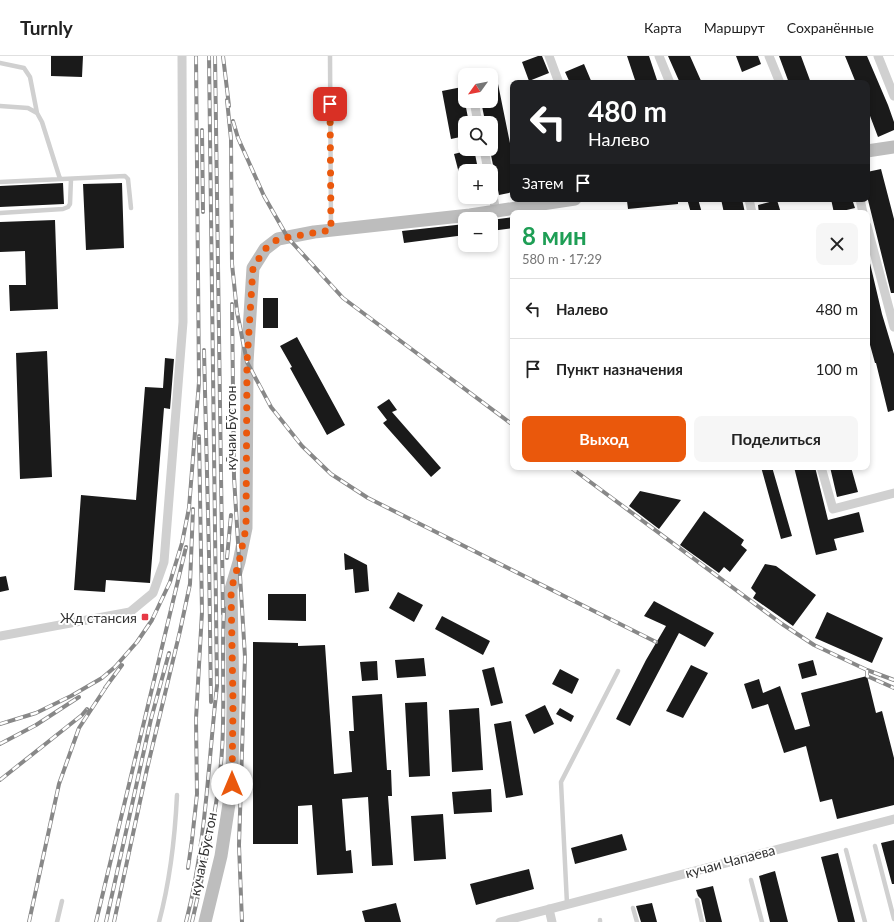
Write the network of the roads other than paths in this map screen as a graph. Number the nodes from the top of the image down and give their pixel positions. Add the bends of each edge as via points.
1 (182, 56) edge
2 (330, 56) edge
3 (549, 56) edge
4 (659, 56) edge
5 (769, 56) edge
6 (878, 56) edge
7 (0, 62) edge
8 (558, 80) edge
9 (669, 80) edge
10 (779, 80) edge
11 (894, 96) edge
12 (0, 106) edge
13 (37, 112) junction
14 (894, 147) edge
15 (870, 151) edge
16 (60, 179) junction
17 (71, 179) junction
18 (0, 182) edge
19 (557, 202) edge
20 (495, 204) edge
21 (131, 208) dead end
22 (496, 212) joint
23 (0, 213) edge
24 (458, 216) edge
25 (331, 230) junction
26 (870, 237) edge
27 (894, 326) edge
28 (822, 470) edge
29 (894, 493) edge
30 (0, 636) edge
31 (618, 671) dead end
32 (177, 795) dead end
33 (894, 818) edge
34 (875, 846) dead end
35 (846, 850) dead end
36 (751, 880) dead end
37 (697, 900) dead end
38 (62, 901) dead end
39 (567, 904) junction
40 (633, 908) dead end
41 (548, 910) junction
42 (894, 919) edge
43 (57, 922) edge
44 (159, 922) edge
45 (205, 922) edge
46 (500, 922) edge
47 (552, 922) edge
48 (637, 922) edge
49 (702, 922) edge
50 (762, 922) edge
51 (865, 922) edge

1 - 30 street via 183,322 164,562 153,593 130,612
2 - 25 lane
3 - 8 street
4 - 9 street
5 - 10 street
6 - 11 street
7 - 13 lane via 24,68 27,72
12 - 13 lane via 28,108
13 - 16 lane
14 - 15 main road
16 - 17 lane
16 - 18 lane
17 - 21 lane via 125,176 128,179
17 - 23 lane via 68,207
19 - 22 main road, кӯчаи Бӯстон
20 - 22 street
24 - 25 main road, кӯчаи Бӯстон
25 - 45 main road, кӯчаи Бӯстон via 278,239 265,249 253,268 247,362 246,528 231,590 232,784 222,856
26 - 27 street
28 - 29 street via 833,509
31 - 39 lane via 561,782
32 - 44 lane via 176,821
33 - 39 street, кучаи Чапаева
34 - 42 lane
35 - 51 lane
36 - 50 lane
37 - 49 lane
38 - 43 lane
39 - 41 street, кучаи Чапаева
40 - 48 lane
41 - 46 street, кучаи Чапаева
41 - 47 street

